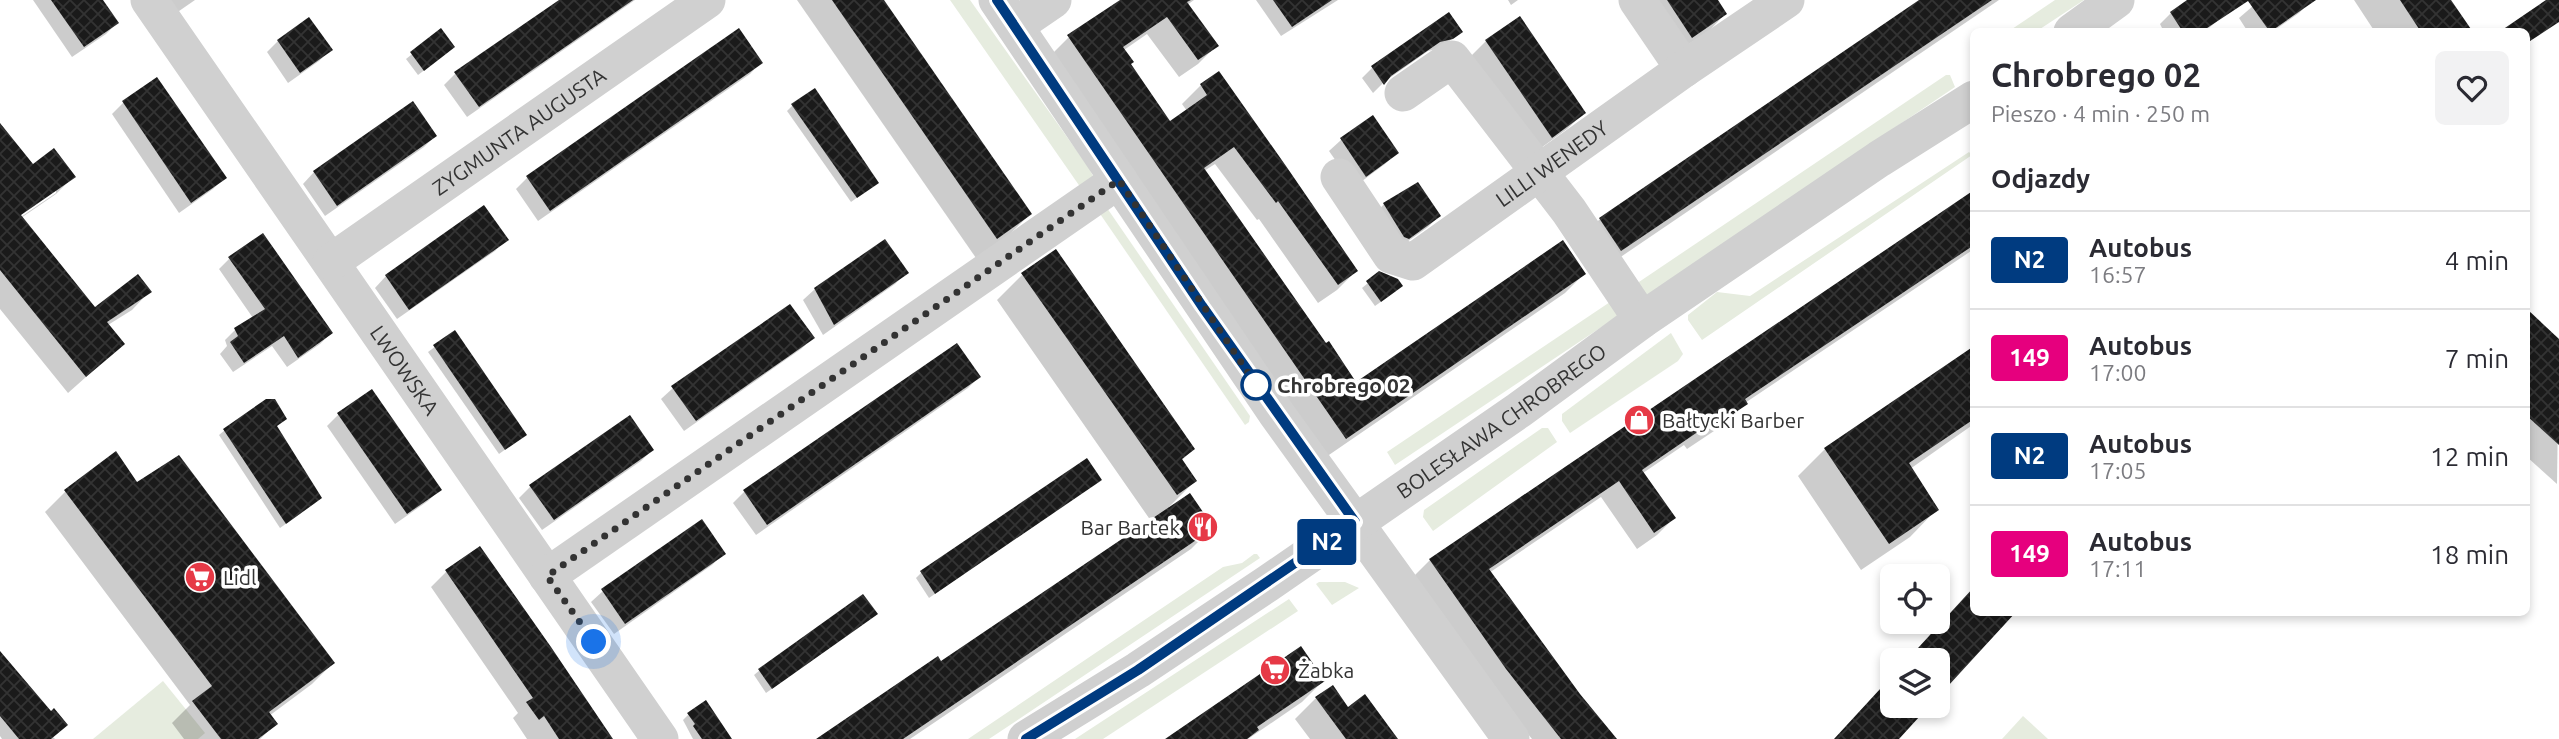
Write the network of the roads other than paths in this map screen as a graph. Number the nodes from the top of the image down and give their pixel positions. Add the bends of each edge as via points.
1 (149, 0) edge
2 (707, 0) edge
3 (1054, 0) edge
4 (1637, 0) edge
5 (1786, 0) edge
6 (2116, 0) edge
7 (1006, 13) edge
8 (2078, 28) edge
9 (1684, 69) junction
10 (1403, 93) dead end
11 (1970, 102) edge
12 (1539, 171) junction
13 (1339, 177) dead end
14 (1119, 180) junction
15 (331, 262) junction
16 (1642, 320) junction
17 (1355, 522) junction
18 (547, 576) junction
19 (660, 739) edge
20 (1026, 739) edge
21 (1511, 739) edge

1 - 15 street, LWOWSKA
2 - 15 street, ZYGMUNTA AUGUSTA
3 - 7 street
4 - 9 street
5 - 9 street, LILLI WENEDY
6 - 8 street
7 - 14 street
9 - 12 street, LILLI WENEDY
10 - 12 street via 1452,59
11 - 16 street, BOLESŁAWA CHROBREGO
12 - 13 street, LILLI WENEDY via 1413,262 1391,254
12 - 16 street
14 - 17 street via 1209,317
14 - 18 street
15 - 18 street, LWOWSKA
16 - 17 street, BOLESŁAWA CHROBREGO
17 - 20 street, BOLESŁAWA CHROBREGO via 1138,670
17 - 21 street
18 - 19 street, LWOWSKA

